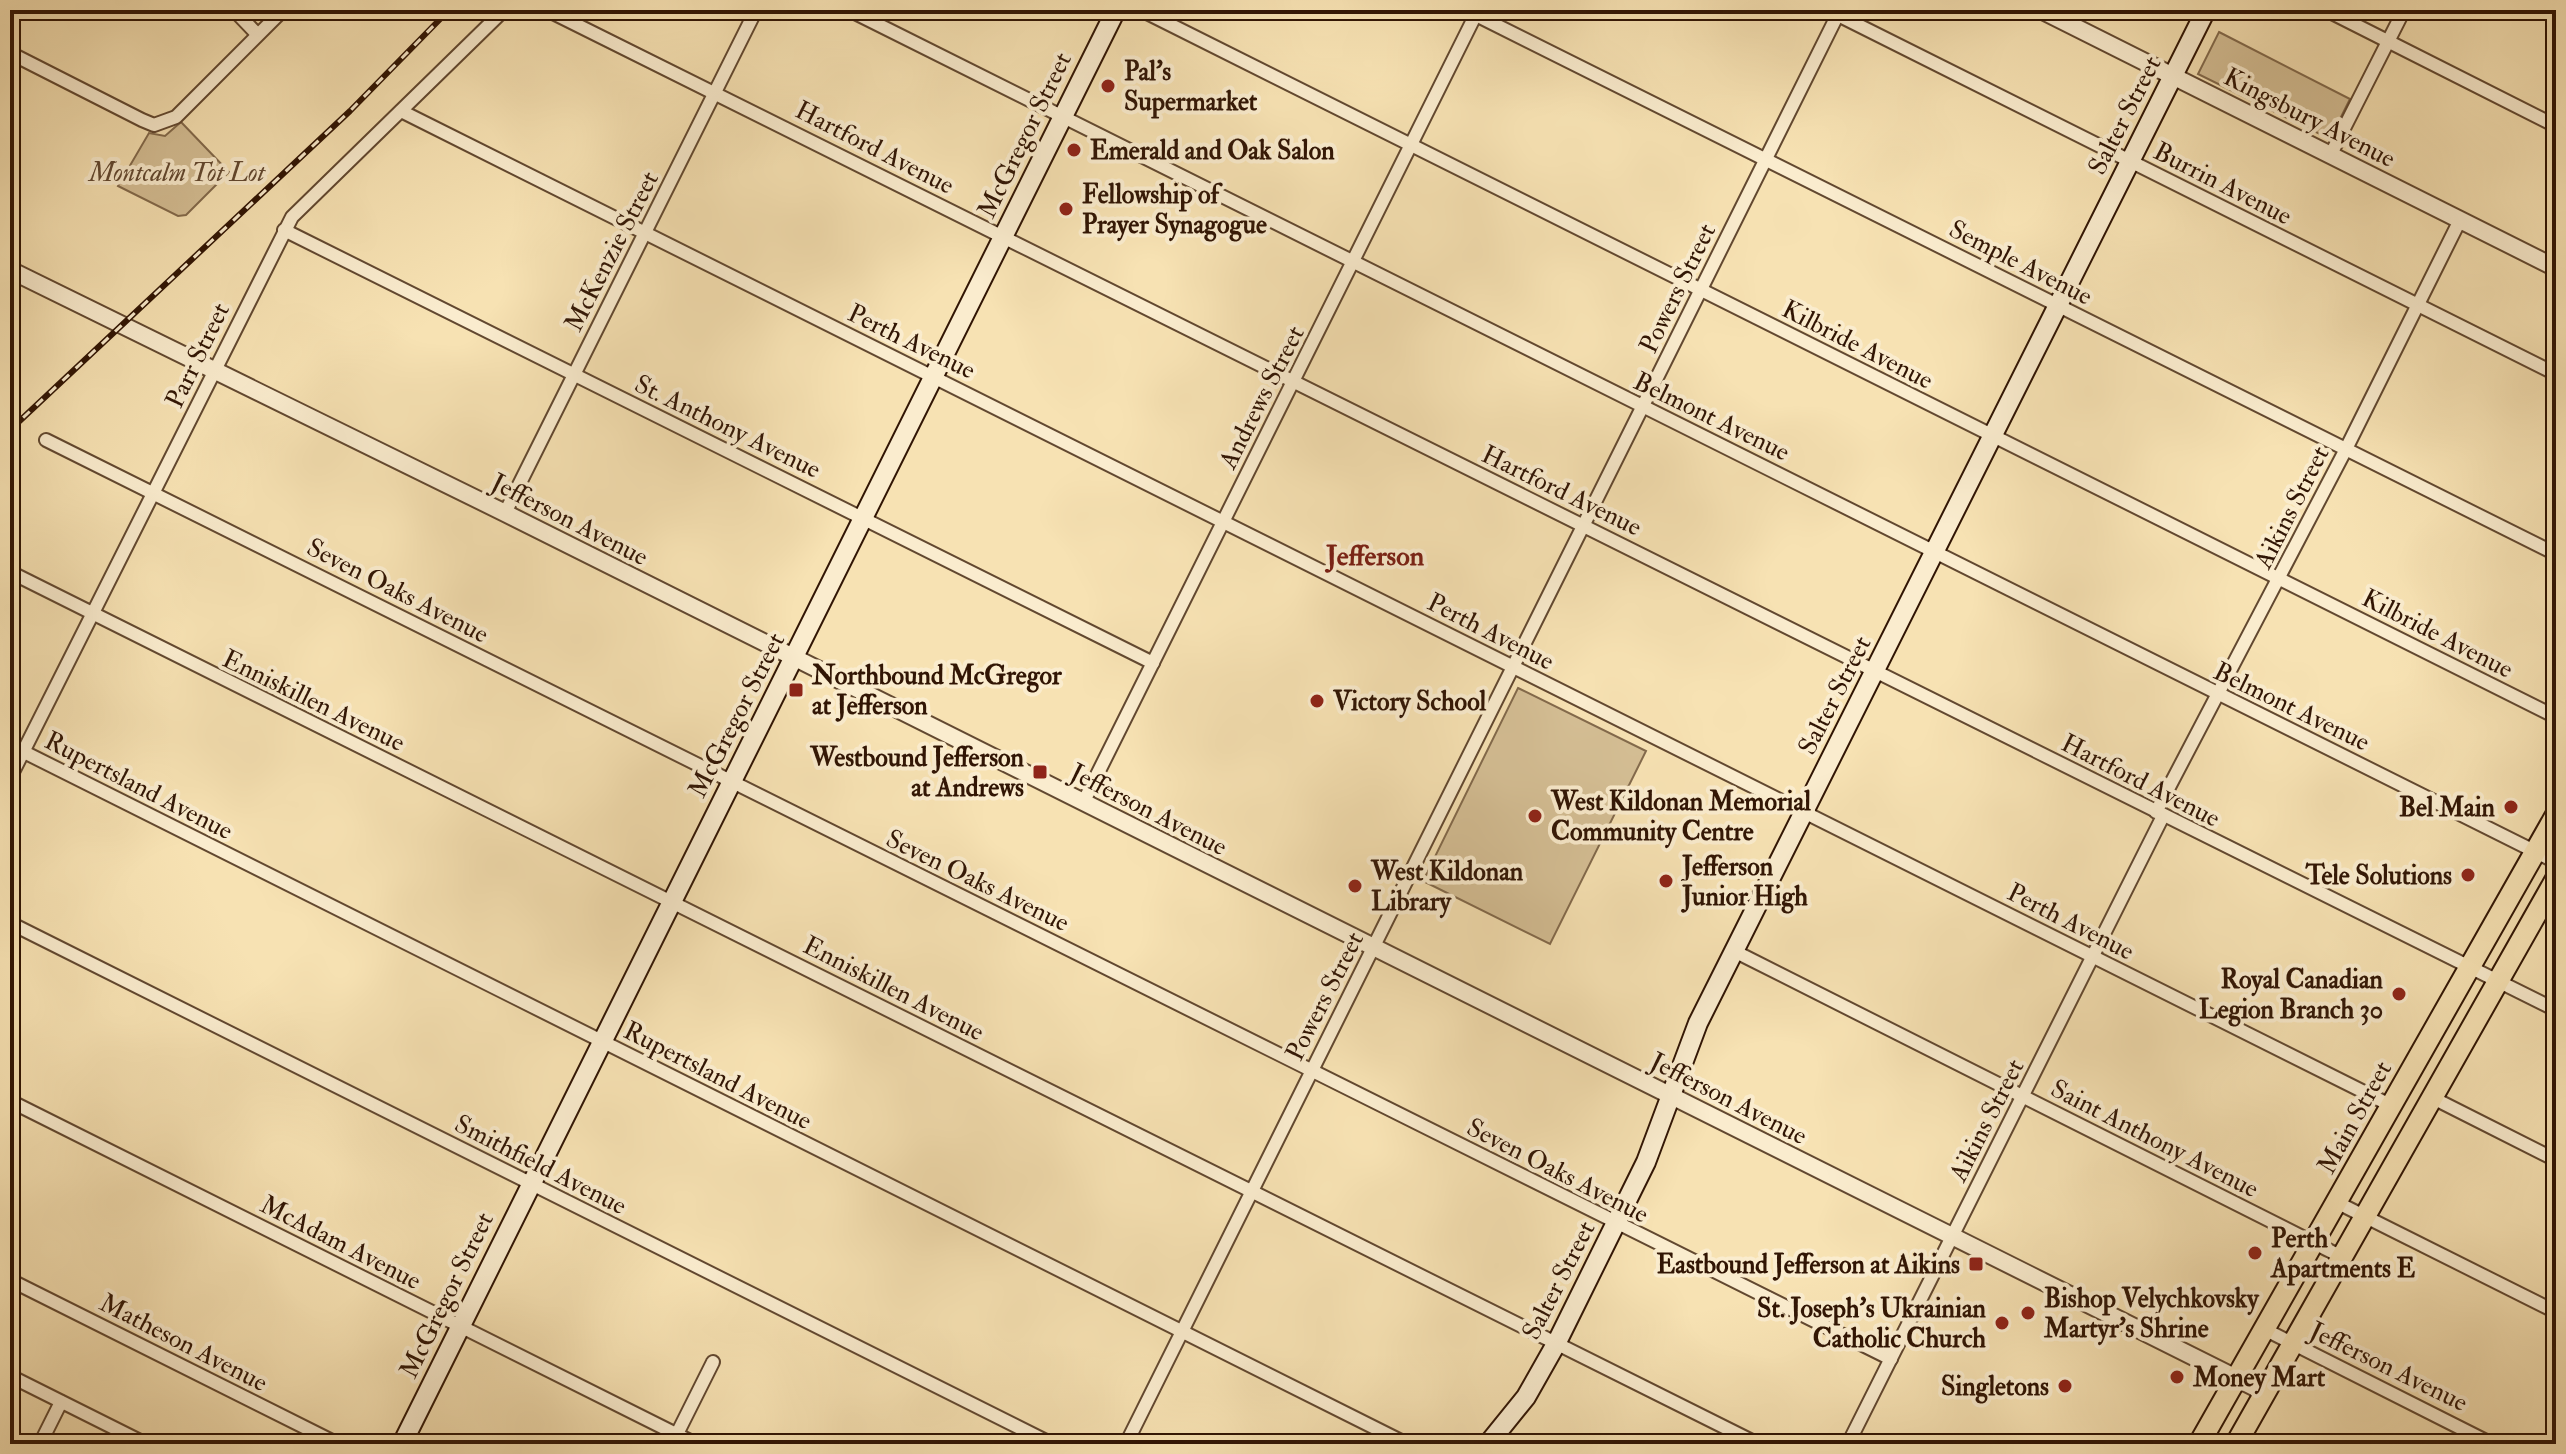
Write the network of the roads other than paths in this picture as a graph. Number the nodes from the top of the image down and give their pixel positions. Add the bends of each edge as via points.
1 (234, 10) edge
2 (283, 10) edge
3 (504, 10) edge
4 (547, 10) edge
5 (756, 10) edge
6 (849, 10) edge
7 (1116, 10) edge
8 (1141, 10) edge
9 (2041, 10) edge
10 (2206, 10) edge
11 (2326, 10) edge
12 (2404, 10) edge
13 (1473, 12) edge
14 (1835, 12) edge
15 (257, 34) junction
16 (2388, 42) junction
17 (10, 53) edge
18 (2173, 76) junction
19 (717, 92) junction
20 (401, 111) junction
21 (1062, 116) junction
22 (2556, 126) edge
23 (1411, 145) junction
24 (2331, 154) junction
25 (1766, 159) junction
26 (2130, 161) junction
27 (2460, 220) junction
28 (284, 230) junction
29 (645, 233) junction
30 (1002, 236) junction
31 (1353, 261) junction
32 (2556, 268) edge
33 (10, 270) edge
34 (1701, 290) junction
35 (2418, 305) junction
36 (2058, 306) junction
37 (213, 370) junction
38 (573, 374) junction
39 (2556, 374) edge
40 (933, 376) junction
41 (1294, 382) junction
42 (1642, 407) junction
43 (1992, 436) junction
44 (46, 440) dead end
45 (2346, 449) junction
46 (153, 492) junction
47 (505, 513) junction
48 (863, 517) junction
49 (1223, 521) junction
50 (1584, 525) junction
51 (1935, 550) junction
52 (2556, 554) edge
53 (10, 572) edge
54 (2279, 578) junction
55 (91, 614) junction
56 (793, 660) junction
57 (1153, 663) junction
58 (1513, 666) junction
59 (1874, 671) junction
60 (2217, 694) junction
61 (2556, 717) edge
62 (10, 745) edge
63 (23, 752) junction
64 (10, 778) edge
65 (731, 782) junction
66 (1083, 803) junction
67 (1804, 812) junction
68 (2159, 814) junction
69 (2556, 815) edge
70 (2536, 851) junction
71 (2556, 862) edge
72 (2556, 879) edge
73 (672, 902) junction
74 (10, 923) edge
75 (1373, 948) junction
76 (1734, 951) junction
77 (2092, 956) junction
78 (2469, 969) junction
79 (2498, 981) junction
80 (2556, 1010) edge
81 (601, 1041) junction
82 (2416, 1060) junction
83 (1311, 1071) junction
84 (1669, 1094) junction
85 (2023, 1097) junction
86 (2433, 1098) junction
87 (10, 1101) edge
88 (2390, 1105) junction
89 (2408, 1141) junction
90 (2556, 1160) edge
91 (531, 1184) junction
92 (1251, 1192) junction
93 (2336, 1202) junction
94 (2364, 1216) junction
95 (1615, 1224) junction
96 (1951, 1237) junction
97 (2314, 1242) junction
98 (2342, 1257) junction
99 (10, 1280) edge
100 (2556, 1312) edge
101 (460, 1326) junction
102 (2264, 1329) junction
103 (1182, 1332) junction
104 (1556, 1344) junction
105 (2293, 1345) junction
106 (1891, 1359) junction
107 (713, 1362) dead end
108 (10, 1376) edge
109 (2236, 1379) junction
110 (2266, 1393) junction
111 (61, 1402) junction
112 (674, 1439) edge
113 (40, 1444) edge
114 (146, 1444) edge
115 (338, 1444) edge
116 (402, 1444) edge
117 (696, 1444) edge
118 (1052, 1444) edge
119 (1126, 1444) edge
120 (1407, 1444) edge
121 (1488, 1444) edge
122 (1758, 1444) edge
123 (1848, 1444) edge
124 (2199, 1444) edge
125 (2236, 1444) edge
126 (2492, 1444) edge

1 - 15 street
2 - 15 street
3 - 20 street, Parr Street
4 - 19 street, Hartford Avenue
5 - 19 street, McKenzie Street
6 - 21 street, Belmont Avenue
7 - 21 main road, McGregor Street
8 - 23 street, Kilbride Avenue
9 - 18 street, Kingsbury Avenue
10 - 18 main road, Salter Street
11 - 16 street
12 - 16 street
13 - 23 street, Andrews Street
13 - 25 street, Semple Avenue
14 - 25 street, Powers Street
14 - 26 street, Burrin Avenue
15 - 17 street via 176,117 154,125
16 - 22 street
16 - 24 street
18 - 24 street, Kingsbury Avenue
18 - 26 main road, Salter Street
19 - 29 street, McKenzie Street
19 - 30 street, Hartford Avenue
20 - 28 street, Parr Street
20 - 29 street, Perth Avenue
21 - 30 main road, McGregor Street
21 - 31 street, Belmont Avenue
23 - 31 street, Andrews Street
23 - 34 street, Kilbride Avenue
24 - 27 street, Kingsbury Avenue
25 - 34 street, Powers Street
25 - 36 street, Semple Avenue
26 - 35 street, Burrin Avenue
26 - 36 main road, Salter Street
27 - 32 street, Kingsbury Avenue
27 - 35 street, Aikins Street
28 - 37 street, Parr Street
28 - 38 street, St. Anthony Avenue
29 - 38 street, McKenzie Street
29 - 40 street, Perth Avenue
30 - 40 main road, McGregor Street
30 - 41 street, Hartford Avenue
31 - 41 street, Andrews Street
31 - 42 street, Belmont Avenue
33 - 37 street, Jefferson Avenue
34 - 42 street, Powers Street
34 - 43 street, Kilbride Avenue
35 - 39 street, Burrin Avenue
35 - 45 street, Aikins Street
36 - 43 main road, Salter Street
36 - 45 street, Semple Avenue
37 - 46 street, Parr Street
37 - 47 street, Jefferson Avenue
38 - 47 street, McKenzie Street
38 - 48 street, St. Anthony Avenue
40 - 48 main road, McGregor Street
40 - 49 street, Perth Avenue
41 - 49 street, Andrews Street
41 - 50 street, Hartford Avenue
42 - 50 street, Powers Street
42 - 51 street, Belmont Avenue
43 - 51 main road, Salter Street
43 - 54 street, Kilbride Avenue
44 - 46 street, Seven Oaks Avenue
45 - 52 street, Semple Avenue
45 - 54 street, Aikins Street
46 - 55 street, Parr Street
46 - 65 street, Seven Oaks Avenue
47 - 56 street, Jefferson Avenue
48 - 56 main road, McGregor Street
48 - 57 street, St. Anthony Avenue
49 - 57 street, Andrews Street
49 - 58 street, Perth Avenue
50 - 58 street, Powers Street
50 - 59 street, Hartford Avenue
51 - 59 main road, Salter Street
51 - 60 street, Belmont Avenue
53 - 55 street, Enniskillen Avenue
54 - 60 street, Aikins Street
54 - 61 street, Kilbride Avenue
55 - 63 street, Parr Street
55 - 73 street, Enniskillen Avenue
56 - 65 main road, McGregor Street
56 - 66 street, Jefferson Avenue
57 - 66 street, Andrews Street
58 - 67 street, Perth Avenue
58 - 75 street, Powers Street
59 - 67 main road, Salter Street
59 - 68 street, Hartford Avenue
60 - 68 street, Aikins Street
60 - 70 street, Belmont Avenue
62 - 63 street, Rupertsland Avenue
63 - 64 street, Parr Street
63 - 81 street, Rupertsland Avenue
65 - 73 main road, McGregor Street
65 - 83 street, Seven Oaks Avenue
66 - 75 street, Jefferson Avenue
67 - 76 main road, Salter Street
67 - 77 street, Perth Avenue
68 - 77 street, Aikins Street
68 - 78 street, Hartford Avenue
69 - 70 main road, Main Street
70 - 71 street, Belmont Avenue
70 - 78 main road, Main Street
72 - 79 main road
73 - 81 main road, McGregor Street
73 - 92 street, Enniskillen Avenue
74 - 91 street, Smithfield Avenue
75 - 83 street, Powers Street
75 - 84 street, Jefferson Avenue
76 - 84 main road, Salter Street
76 - 85 street, Saint Anthony Avenue
77 - 85 street, Aikins Street
77 - 88 street, Perth Avenue
78 - 79 street, Hartford Avenue
78 - 82 main road, Main Street
79 - 80 street, Hartford Avenue
79 - 86 main road
81 - 91 main road, McGregor Street
81 - 103 street, Rupertsland Avenue
82 - 86 main road via 2416,1079
82 - 88 main road, Main Street
83 - 92 street, Powers Street
83 - 95 street, Seven Oaks Avenue
84 - 95 main road, Salter Street via 1646,1162
84 - 96 street, Jefferson Avenue
85 - 96 street, Aikins Street
85 - 97 street, Saint Anthony Avenue
86 - 89 main road
86 - 90 street
87 - 101 street, McAdam Avenue
88 - 89 main road via 2405,1119
88 - 93 main road, Main Street
89 - 94 main road
91 - 101 main road, McGregor Street
91 - 118 street, Smithfield Avenue
92 - 103 street, Powers Street
92 - 104 street, Enniskillen Avenue
93 - 94 street
93 - 97 main road, Main Street
94 - 98 main road
94 - 100 street
95 - 104 main road, Salter Street
95 - 106 street, Seven Oaks Avenue
96 - 106 street, Aikins Street
96 - 109 street, Jefferson Avenue
97 - 98 street, Saint Anthony Avenue
97 - 102 main road, Main Street
98 - 105 main road
99 - 115 street, Matheson Avenue
101 - 112 street, McAdam Avenue
101 - 116 main road, McGregor Street
102 - 105 street, Jefferson Avenue
102 - 109 main road, Main Street
103 - 119 street, Powers Street
103 - 120 street, Rupertsland Avenue
104 - 121 main road, Salter Street via 1526,1397
104 - 122 street, Enniskillen Avenue
105 - 110 main road
105 - 126 street, Jefferson Avenue
106 - 123 street, Aikins Street
107 - 112 street
108 - 111 street
109 - 110 street, Jefferson Avenue
109 - 124 main road, Main Street
110 - 125 main road
111 - 113 street
111 - 114 street
112 - 117 street, McAdam Avenue

